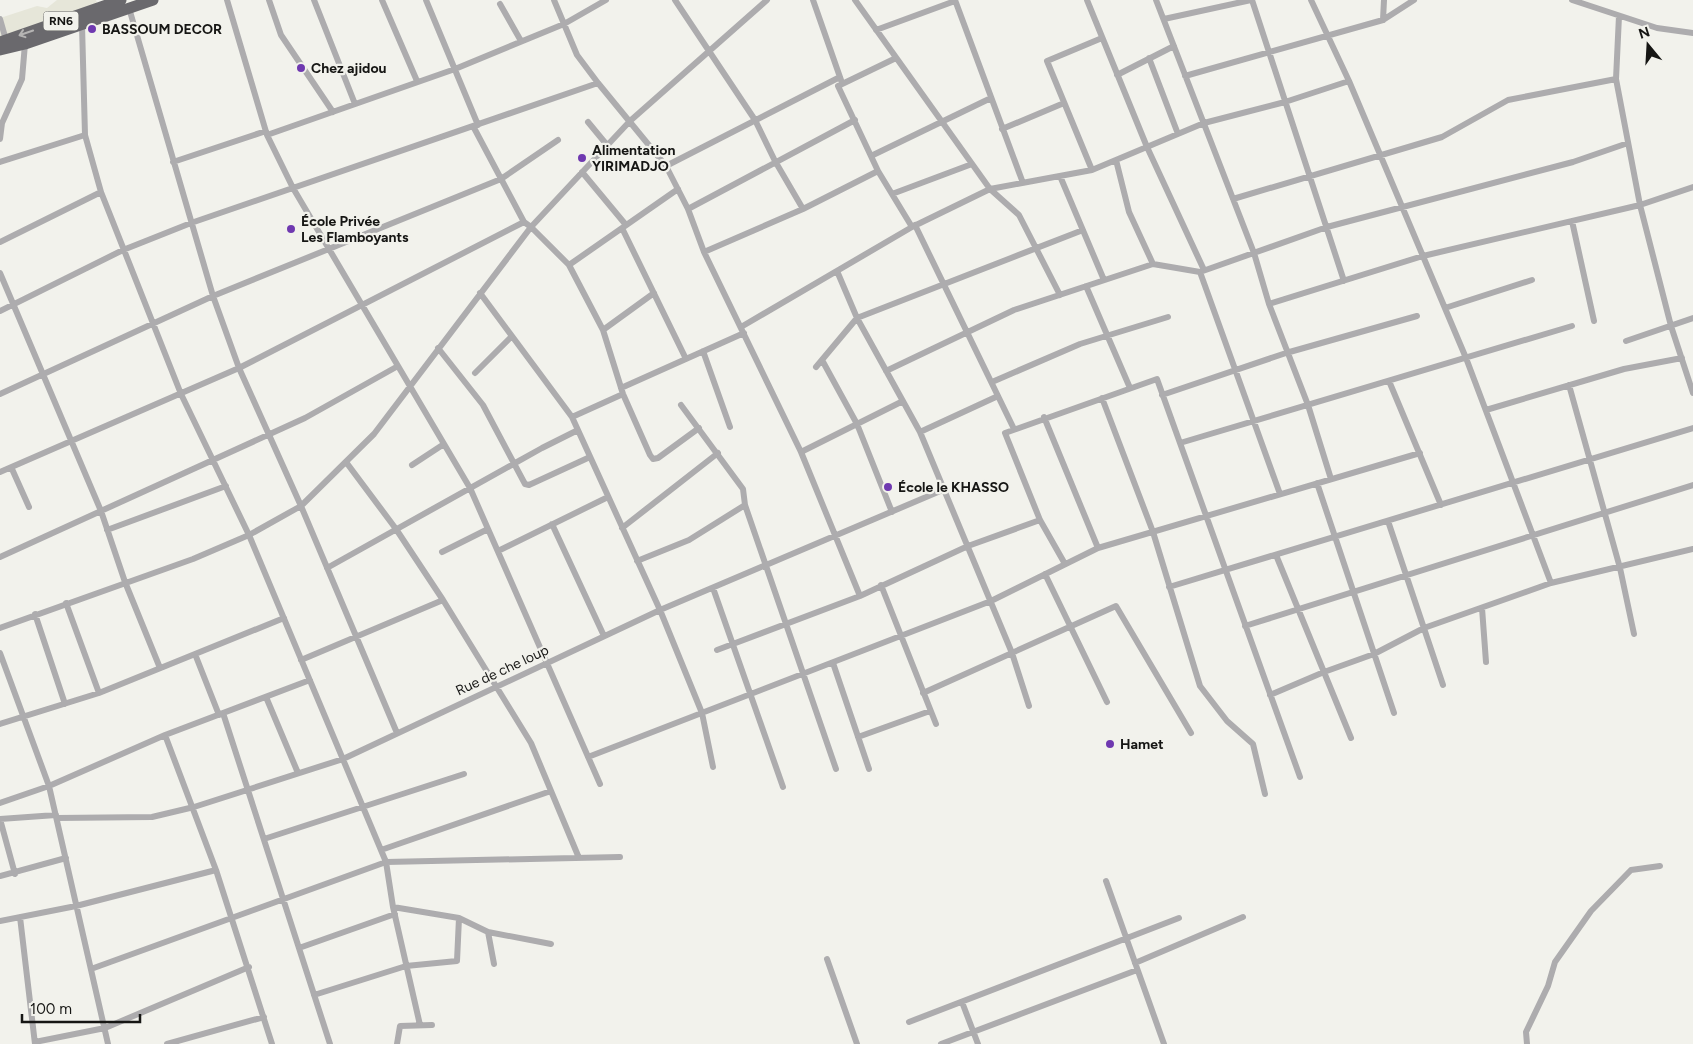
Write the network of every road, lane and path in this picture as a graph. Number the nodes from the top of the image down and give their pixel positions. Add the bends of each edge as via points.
1 (153, 0) edge
2 (227, 0) edge
3 (269, 0) edge
4 (314, 0) edge
5 (382, 0) edge
6 (426, 0) edge
7 (554, 0) edge
8 (606, 0) edge
9 (675, 0) edge
10 (813, 0) edge
11 (854, 0) edge
12 (955, 0) edge
13 (1086, 0) edge
14 (1156, 0) edge
15 (1252, 0) edge
16 (1311, 0) edge
17 (1384, 0) edge
18 (1414, 0) edge
19 (1572, 0) edge
20 (1599, 0) edge
21 (764, 1) edge
22 (125, 4) edge
23 (500, 4) dead end
24 (1597, 8) junction
25 (1619, 16) junction
26 (0, 19) edge
27 (1164, 19) junction
28 (1383, 20) junction
29 (564, 24) junction
30 (82, 25) junction
31 (876, 30) junction
32 (1693, 33) edge
33 (1328, 35) junction
34 (1102, 38) junction
35 (521, 41) junction
36 (2, 44) edge
37 (25, 44) junction
38 (1174, 46) junction
39 (708, 51) junction
40 (1269, 52) junction
41 (896, 58) junction
42 (1149, 58) junction
43 (455, 69) junction
44 (1117, 75) junction
45 (1186, 76) junction
46 (1616, 79) junction
47 (841, 80) junction
48 (417, 81) junction
49 (1349, 81) junction
50 (598, 84) junction
51 (991, 98) junction
52 (1285, 102) junction
53 (1064, 103) junction
54 (355, 104) junction
55 (333, 112) junction
56 (755, 120) junction
57 (855, 120) junction
58 (630, 121) junction
59 (588, 122) dead end
60 (942, 122) junction
61 (1204, 123) junction
62 (475, 126) junction
63 (1002, 129) junction
64 (267, 133) junction
65 (1178, 134) junction
66 (85, 135) junction
67 (0, 138) edge
68 (558, 140) dead end
69 (1628, 143) junction
70 (607, 146) junction
71 (1147, 147) junction
72 (1380, 154) junction
73 (871, 156) junction
74 (1116, 160) junction
75 (775, 161) junction
76 (0, 162) edge
77 (173, 162) junction
78 (972, 164) junction
79 (666, 166) junction
80 (1092, 170) junction
81 (878, 171) junction
82 (582, 172) junction
83 (1060, 176) junction
84 (1310, 176) junction
85 (500, 179) junction
86 (1022, 183) junction
87 (1693, 187) edge
88 (293, 188) junction
89 (678, 189) junction
90 (990, 189) junction
91 (101, 192) junction
92 (892, 194) junction
93 (1233, 199) junction
94 (1640, 205) junction
95 (1402, 207) junction
96 (688, 209) junction
97 (803, 209) junction
98 (1572, 221) junction
99 (524, 222) junction
100 (191, 223) junction
101 (624, 226) junction
102 (913, 226) junction
103 (531, 227) junction
104 (1327, 227) junction
105 (1083, 230) junction
106 (0, 242) edge
107 (329, 249) junction
108 (123, 250) junction
109 (1037, 250) junction
110 (704, 252) junction
111 (1254, 253) junction
112 (1423, 256) junction
113 (1153, 264) junction
114 (569, 265) junction
115 (837, 271) junction
116 (1202, 271) junction
117 (0, 273) edge
118 (1104, 280) junction
119 (1532, 280) dead end
120 (1344, 281) junction
121 (945, 284) junction
122 (1086, 286) junction
123 (480, 293) junction
124 (654, 293) junction
125 (1060, 295) junction
126 (213, 296) junction
127 (14, 304) junction
128 (1269, 304) junction
129 (363, 307) junction
130 (1445, 308) junction
131 (0, 311) edge
132 (1417, 316) dead end
133 (1168, 317) dead end
134 (857, 318) junction
135 (1693, 318) edge
136 (1594, 321) dead end
137 (152, 324) junction
138 (1572, 326) dead end
139 (1671, 326) junction
140 (603, 330) junction
141 (742, 330) junction
142 (968, 332) junction
143 (512, 336) junction
144 (1107, 336) junction
145 (1626, 341) dead end
146 (438, 348) junction
147 (703, 352) junction
148 (1286, 353) junction
149 (1466, 358) junction
150 (1682, 358) junction
151 (686, 359) junction
152 (822, 360) junction
153 (398, 366) junction
154 (816, 367) dead end
155 (239, 368) junction
156 (886, 371) junction
157 (1235, 371) junction
158 (476, 373) dead end
159 (44, 374) junction
160 (1389, 381) junction
161 (992, 382) junction
162 (1569, 385) junction
163 (410, 386) junction
164 (1130, 388) junction
165 (622, 391) junction
166 (0, 394) edge
167 (181, 394) junction
168 (1693, 394) edge
169 (1162, 395) junction
170 (998, 396) junction
171 (1102, 398) junction
172 (903, 401) junction
173 (682, 405) dead end
174 (1308, 405) junction
175 (1486, 410) junction
176 (572, 417) junction
177 (1044, 417) junction
178 (1254, 422) junction
179 (857, 424) junction
180 (730, 427) dead end
181 (699, 428) junction
182 (1693, 428) edge
183 (1014, 429) junction
184 (578, 430) junction
185 (920, 432) junction
186 (268, 435) junction
187 (71, 442) junction
188 (1180, 443) junction
189 (444, 444) junction
190 (801, 452) junction
191 (718, 453) junction
192 (1420, 453) junction
193 (590, 457) junction
194 (213, 460) junction
195 (1588, 460) junction
196 (346, 462) junction
197 (513, 464) junction
198 (412, 465) dead end
199 (12, 469) junction
200 (0, 472) edge
201 (1331, 479) junction
202 (1317, 483) junction
203 (1513, 483) junction
204 (1693, 485) edge
205 (226, 486) junction
206 (470, 488) junction
207 (945, 489) junction
208 (1280, 494) junction
209 (608, 497) junction
210 (745, 505) junction
211 (1441, 505) junction
212 (301, 506) junction
213 (29, 508) dead end
214 (100, 511) junction
215 (892, 512) junction
216 (1604, 513) junction
217 (1207, 516) junction
218 (1040, 520) junction
219 (1388, 521) junction
220 (552, 524) junction
221 (622, 528) junction
222 (396, 529) junction
223 (488, 529) junction
224 (107, 530) junction
225 (1153, 532) junction
226 (249, 535) junction
227 (836, 535) junction
228 (1533, 536) junction
229 (1335, 537) junction
230 (968, 546) junction
231 (1098, 548) junction
232 (1693, 549) edge
233 (498, 551) junction
234 (442, 552) dead end
235 (1276, 555) junction
236 (0, 557) edge
237 (637, 561) junction
238 (1065, 564) junction
239 (765, 565) junction
240 (327, 568) junction
241 (1620, 568) junction
242 (1226, 570) junction
243 (1045, 574) junction
244 (1406, 575) junction
245 (125, 582) junction
246 (1551, 583) junction
247 (881, 586) junction
248 (1169, 587) junction
249 (713, 588) junction
250 (1353, 592) junction
251 (860, 596) junction
252 (443, 600) junction
253 (991, 601) junction
254 (66, 603) junction
255 (1482, 608) junction
256 (1298, 609) junction
257 (660, 610) junction
258 (35, 614) junction
259 (284, 618) junction
260 (786, 624) junction
261 (1071, 626) junction
262 (1246, 626) junction
263 (0, 628) edge
264 (1424, 628) junction
265 (1634, 634) dead end
266 (356, 636) junction
267 (604, 636) junction
268 (901, 636) junction
269 (733, 644) junction
270 (717, 650) dead end
271 (1012, 653) junction
272 (0, 654) edge
273 (195, 654) junction
274 (1374, 654) junction
275 (301, 660) junction
276 (833, 662) junction
277 (1486, 662) dead end
278 (547, 663) junction
279 (160, 668) junction
280 (1324, 672) junction
281 (803, 674) junction
282 (310, 680) junction
283 (1443, 686) dead end
284 (496, 687) junction
285 (923, 692) junction
286 (99, 693) junction
287 (751, 694) junction
288 (1270, 695) junction
289 (266, 697) junction
290 (1107, 702) dead end
291 (65, 704) junction
292 (1030, 706) dead end
293 (930, 711) junction
294 (702, 713) junction
295 (1394, 713) dead end
296 (221, 714) junction
297 (23, 716) junction
298 (0, 724) edge
299 (936, 724) dead end
300 (397, 733) junction
301 (1191, 733) dead end
302 (165, 736) junction
303 (858, 736) junction
304 (1351, 738) dead end
305 (588, 757) junction
306 (343, 758) junction
307 (713, 767) dead end
308 (836, 769) dead end
309 (869, 769) dead end
310 (298, 773) junction
311 (464, 774) dead end
312 (1300, 777) dead end
313 (600, 784) dead end
314 (49, 786) junction
315 (782, 787) dead end
316 (247, 790) junction
317 (551, 792) junction
318 (1265, 794) dead end
319 (0, 803) edge
320 (194, 807) junction
321 (363, 807) junction
322 (56, 817) junction
323 (0, 819) edge
324 (264, 839) junction
325 (382, 850) junction
326 (620, 857) dead end
327 (66, 858) junction
328 (579, 858) junction
329 (386, 862) junction
330 (1660, 866) dead end
331 (216, 870) junction
332 (15, 874) junction
333 (0, 876) edge
334 (1106, 881) dead end
335 (283, 898) junction
336 (76, 906) junction
337 (393, 907) junction
338 (395, 914) junction
339 (1243, 916) dead end
340 (20, 917) junction
341 (230, 917) junction
342 (459, 918) junction
343 (1178, 918) dead end
344 (0, 921) edge
345 (488, 932) junction
346 (1126, 938) junction
347 (552, 944) dead end
348 (299, 948) junction
349 (827, 959) dead end
350 (494, 964) dead end
351 (406, 966) junction
352 (248, 967) junction
353 (1136, 967) junction
354 (91, 969) junction
355 (314, 995) junction
356 (962, 1002) junction
357 (264, 1017) junction
358 (909, 1022) dead end
359 (420, 1025) junction
360 (432, 1025) dead end
361 (104, 1028) junction
362 (974, 1032) junction
363 (35, 1043) edge
364 (108, 1044) edge
365 (167, 1044) edge
366 (272, 1044) edge
367 (330, 1044) edge
368 (397, 1044) edge
369 (857, 1044) edge
370 (942, 1044) edge
371 (978, 1044) edge
372 (1164, 1044) edge
373 (1527, 1044) edge

1 - 22 highway, RN6
2 - 64 street
3 - 55 street via 281,35
4 - 54 street
5 - 48 street
6 - 43 street
7 - 29 street
8 - 29 street
9 - 39 street
10 - 47 street
11 - 31 street
12 - 31 street
12 - 51 street
13 - 34 street
14 - 27 street
15 - 27 street
15 - 40 street
16 - 33 street
17 - 28 street
18 - 28 street
19 - 24 street
20 - 24 street
21 - 39 street
22 - 30 highway, RN6
22 -> 36 highway, RN6
22 - 77 street
23 - 35 street
24 - 25 street
25 - 32 street via 1657,28
25 - 46 street
26 - 36 street
27 - 38 street
28 - 33 street
29 - 35 street
29 - 50 street via 577,55
30 - 37 highway, RN6
30 - 66 street
31 - 41 street
33 - 40 street
33 - 49 street
34 - 44 street
34 - 53 street via 1047,61
35 - 43 street
36 - 37 highway, RN6
37 - 67 street via 22,78 2,123
38 - 42 street
38 - 45 street
39 - 56 street
39 - 58 street
40 - 45 street
40 - 52 street
41 - 47 street
41 - 60 street
42 - 44 street
42 - 65 street
43 - 48 street
43 - 62 street
44 - 71 street
45 - 61 street
46 - 69 street
46 - 72 street via 1508,100 1442,137
47 - 56 street
47 - 57 street via 838,86
48 - 54 street
49 - 52 street
49 - 72 street
50 - 58 street
50 - 62 street
51 - 60 street
51 - 63 street
52 - 61 street
52 - 84 street
53 - 63 street
53 - 80 street
54 - 55 street
55 - 64 street
56 - 75 street
56 - 79 street
57 - 73 street
57 - 75 street
58 - 70 street
58 - 79 street
59 - 70 street
60 - 73 street
60 - 78 street
61 - 65 street
61 - 93 street
62 - 85 street
62 - 88 street
63 - 86 street
64 - 77 street
64 - 88 street
65 - 71 street
66 - 76 street
66 - 91 street
68 - 85 street
69 - 94 street
69 - 95 street via 1573,162
70 - 82 street
71 - 74 street
71 - 116 street
72 - 84 street
72 - 95 street
73 - 81 street
74 - 80 street
74 - 113 street via 1129,212
75 - 96 street
75 - 97 street
77 - 100 street
78 - 90 street
78 - 92 street
79 - 89 street
80 - 83 street
81 - 92 street
81 - 97 street
82 - 101 street
82 - 103 street
83 - 86 street
83 - 105 street
84 - 93 street
84 - 104 street
85 - 99 street
85 - 107 street
86 - 90 street
87 - 94 street
88 - 100 street
88 - 107 street
89 - 96 street
89 - 101 street
90 - 102 street
90 - 109 street via 1019,215
91 - 106 street
91 - 108 street
92 - 102 street
93 - 111 street
94 - 98 street
94 - 139 street
95 - 104 street
95 - 112 street
96 - 110 street
97 - 110 street
98 - 112 street
98 - 136 street
99 - 103 street
99 - 129 street
100 - 108 street
100 - 126 street
101 - 114 street
101 - 124 street
102 - 115 street
102 - 121 street
103 - 114 street
103 - 123 street
104 - 111 street
104 - 120 street
105 - 109 street
105 - 118 street
107 - 126 street
107 - 129 street
108 - 127 street
108 - 137 street
109 - 121 street
109 - 125 street
110 - 141 street
111 - 116 street
111 - 128 street
112 - 120 street
112 - 130 street
113 - 116 street
113 - 118 street
114 - 140 street
115 - 134 street
115 - 141 street
116 - 157 street
117 - 127 street
118 - 122 street
119 - 130 street
120 - 128 street
121 - 134 street
121 - 142 street
122 - 125 street
122 - 144 street
123 - 143 street
123 - 146 street
124 - 140 street
124 - 151 street
125 - 142 street via 1014,310
126 - 137 street
126 - 155 street
127 - 131 street
127 - 159 street
128 - 148 street
129 - 153 street
129 - 155 street
130 - 149 street
132 - 148 street
133 - 144 street
134 - 152 street
134 - 156 street
135 - 139 street
137 - 159 street
137 - 167 street
138 - 149 street
139 - 145 street
139 - 150 street
140 - 165 street
141 - 147 street
141 - 190 street
142 - 156 street
142 - 161 street
143 - 158 street
143 - 176 street
144 - 161 street via 1080,344
144 - 164 street
146 - 163 street
146 - 197 street via 483,405
147 - 151 street
147 - 180 street
148 - 157 street
148 - 174 street
149 - 160 street
149 - 175 street
150 - 162 street via 1624,368
150 - 168 street
151 - 165 street
152 - 154 street
152 - 179 street
153 - 163 street
153 - 186 street
155 - 167 street
155 - 186 street
156 - 172 street
157 - 169 street
157 - 178 street
159 - 166 street
159 - 187 street
160 - 174 street
160 - 192 street
161 - 170 street
162 - 175 street
162 - 195 street
163 - 189 street
163 - 196 street via 374,434
164 - 169 street via 1157,379
164 - 171 street
165 - 176 street
165 - 181 street via 653,459
167 - 187 street
167 - 194 street
169 - 188 street
170 - 183 street
170 - 185 street
171 - 177 street
171 - 225 street
172 - 179 street
172 - 185 street
173 - 181 street
174 - 178 street
174 - 201 street
175 - 203 street
176 - 184 street
177 - 183 street
177 - 231 street
178 - 188 street
178 - 208 street
179 - 190 street
179 - 215 street
181 - 191 street
182 - 195 street
183 - 218 street via 1005,433
184 - 193 street
184 - 197 street
185 - 207 street
186 - 194 street
186 - 212 street
187 - 199 street
187 - 214 street
188 - 217 street
189 - 198 street
189 - 206 street
190 - 227 street
191 - 210 street via 740,484
191 - 221 street
192 - 201 street
192 - 211 street
193 - 197 street via 529,485 521,479
193 - 209 street
194 - 205 street
194 - 214 street
195 - 203 street
195 - 216 street
196 - 212 street
196 - 222 street
197 - 206 street
199 - 200 street
199 - 213 street
201 - 202 street
202 - 208 street
202 - 229 street
203 - 211 street
203 - 228 street
204 - 216 street
205 - 224 street
205 - 226 street
206 - 222 street
206 - 223 street
207 - 215 street, Rue de che loup
207 - 230 street
208 - 217 street
209 - 220 street
209 - 221 street
210 - 237 street via 689,540
210 - 239 street
211 - 219 street
212 - 226 street
212 - 240 street
214 - 224 street
214 - 236 street
215 - 227 street, Rue de che loup
216 - 228 street
216 - 241 street
217 - 225 street
217 - 242 street
218 - 230 street
218 - 238 street
219 - 229 street
219 - 244 street
220 - 233 street
220 - 267 street
221 - 237 street
222 - 240 street
222 - 252 street
223 - 233 street
223 - 234 street
224 - 245 street
225 - 231 street
225 - 248 street
226 - 245 street via 193,559
226 - 259 street
227 - 239 street, Rue de che loup
227 - 251 street
228 - 244 street
228 - 246 street
229 - 235 street
229 - 250 street
230 - 247 street
230 - 253 street
231 - 238 street
232 - 241 street
233 - 278 street
235 - 242 street
235 - 256 street
237 - 257 street
238 - 243 street
239 - 249 street, Rue de che loup
239 - 260 street
240 - 266 street
241 - 246 street
241 - 265 street
242 - 248 street
242 - 262 street
243 - 253 street
243 - 261 street
244 - 250 street
244 - 264 street
245 - 254 street
245 - 279 street
246 - 255 street
247 - 251 street
247 - 268 street
248 - 318 street via 1200,686 1227,721 1253,744
249 - 257 street, Rue de che loup
249 - 269 street
250 - 256 street
250 - 274 street
251 - 260 street
252 - 266 street
252 - 284 street
253 - 268 street
253 - 271 street
254 - 258 street
254 - 286 street
255 - 264 street
255 - 277 street
256 - 262 street
256 - 280 street
257 - 267 street, Rue de che loup
257 - 294 street
258 - 263 street
258 - 291 street
259 - 273 street
259 - 275 street
260 - 269 street
260 - 281 street
261 - 271 street
261 - 290 street
261 - 301 street via 1116,606
262 - 288 street
264 - 274 street
264 - 283 street
266 - 275 street
266 - 300 street
267 - 278 street, Rue de che loup
268 - 276 street
268 - 285 street
269 - 270 street
269 - 287 street
271 - 285 street
271 - 292 street
272 - 297 street
273 - 279 street
273 - 296 street
274 - 280 street
274 - 295 street
275 - 282 street
276 - 281 street
276 - 303 street
278 - 284 street, Rue de che loup
278 - 305 street
279 - 286 street
280 - 288 street
280 - 304 street
281 - 287 street
281 - 308 street
282 - 289 street
282 - 306 street
284 - 300 street, Rue de che loup
284 - 317 street via 531,743
285 - 293 street
286 - 291 street
287 - 294 street
287 - 315 street
288 - 312 street
289 - 296 street
289 - 310 street
291 - 297 street
293 - 299 street
293 - 303 street
294 - 305 street
294 - 307 street
296 - 302 street
296 - 316 street
297 - 298 street
297 - 314 street
300 - 306 street, Rue de che loup
302 - 314 street
302 - 320 street
303 - 309 street
305 - 313 street
306 - 310 street, Rue de che loup
306 - 321 street
310 - 316 street, Rue de che loup
311 - 321 street
314 - 319 street
314 - 322 street
316 - 320 street, Rue de che loup
316 - 324 street
317 - 325 street
317 - 328 street
320 - 322 street, Rue de che loup via 152,817
320 - 331 street
321 - 324 street
321 - 325 street
322 - 323 street, Rue de che loup
322 - 327 street
323 - 332 street
324 - 335 street
325 - 329 street
326 - 328 street
327 - 332 street
327 - 336 street
328 - 329 street
329 - 335 street
329 - 337 street
330 - 373 street via 1630,870 1591,911 1555,962 1548,986 1526,1032
331 - 336 street
331 - 341 street
332 - 333 street
334 - 346 street
335 - 341 street
335 - 348 street
336 - 340 street
336 - 354 street
337 - 338 street
337 - 342 street
338 - 348 street
338 - 351 street
339 - 353 street
340 - 344 street
340 - 363 street
341 - 352 street
341 - 354 street
342 - 345 street
342 - 351 street via 457,961
343 - 346 street
345 - 347 street
345 - 350 street
346 - 353 street
346 - 356 street
348 - 355 street
349 - 369 street
351 - 355 street
351 - 359 street
352 - 357 street
352 - 361 street
353 - 362 street
353 - 372 street
354 - 361 street
355 - 367 street
356 - 358 street
356 - 362 street
357 - 365 street
357 - 366 street
359 - 360 street
359 - 368 street via 400,1026
361 - 363 street
361 - 364 street
362 - 370 street
362 - 371 street

